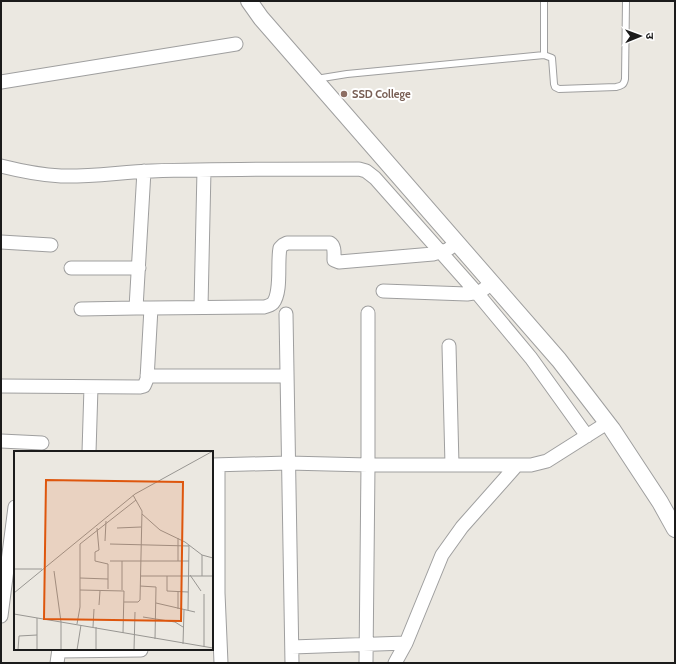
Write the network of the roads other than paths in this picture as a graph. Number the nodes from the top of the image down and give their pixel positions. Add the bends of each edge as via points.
1 (249, 1) edge
2 (544, 1) edge
3 (626, 1) edge
4 (236, 44) dead end
5 (544, 55) junction
6 (315, 79) junction
7 (1, 82) edge
8 (1, 166) edge
9 (204, 170) junction
10 (144, 171) junction
11 (1, 242) edge
12 (50, 245) dead end
13 (447, 249) junction
14 (71, 268) dead end
15 (139, 268) junction
16 (483, 289) junction
17 (383, 291) dead end
18 (201, 307) junction
19 (136, 308) junction
20 (151, 308) junction
21 (81, 309) dead end
22 (368, 313) dead end
23 (286, 314) dead end
24 (449, 346) dead end
25 (147, 376) junction
26 (287, 376) junction
27 (1, 386) edge
28 (91, 387) junction
29 (595, 431) junction
30 (1, 441) edge
31 (42, 443) dead end
32 (88, 451) edge
33 (288, 463) junction
34 (215, 465) edge
35 (368, 465) junction
36 (452, 465) junction
37 (517, 465) junction
38 (14, 513) edge
39 (675, 529) edge
40 (9, 541) edge
41 (215, 593) edge
42 (1, 616) edge
43 (406, 643) junction
44 (366, 644) junction
45 (292, 647) junction
46 (59, 654) edge
47 (141, 654) edge
48 (221, 663) edge
49 (292, 663) edge
50 (366, 663) edge
51 (395, 663) edge

1 - 6 street
2 - 5 lane
3 - 5 lane via 625,79 621,86 559,89 554,84 552,58
4 - 7 street
5 - 6 lane
6 - 13 street
8 - 10 street via 60,176
9 - 10 street
9 - 13 street via 366,170
9 - 18 street
10 - 15 street
11 - 12 street
13 - 16 street
13 - 18 street via 339,262 334,260 334,248 330,243 287,243 280,248 277,291 270,305
14 - 15 street
15 - 19 street
16 - 17 street via 467,294
16 - 29 street via 532,358
16 - 29 street via 559,360
18 - 20 street
19 - 20 street
19 - 21 street
20 - 25 street
22 - 35 street
23 - 26 street
24 - 36 street
25 - 26 street
25 - 28 street via 144,386 140,387
26 - 33 street
27 - 28 street
28 - 32 street
29 - 37 street via 547,461
29 - 39 street via 630,456
30 - 31 street
33 - 34 street
33 - 35 street
33 - 45 street
34 - 41 street
35 - 36 street
35 - 44 street
36 - 37 street
37 - 43 street via 462,527 442,555
38 - 40 street
40 - 42 street
41 - 48 street
43 - 44 street
43 - 51 street
44 - 45 street
44 - 50 street
45 - 49 street
46 - 47 street

